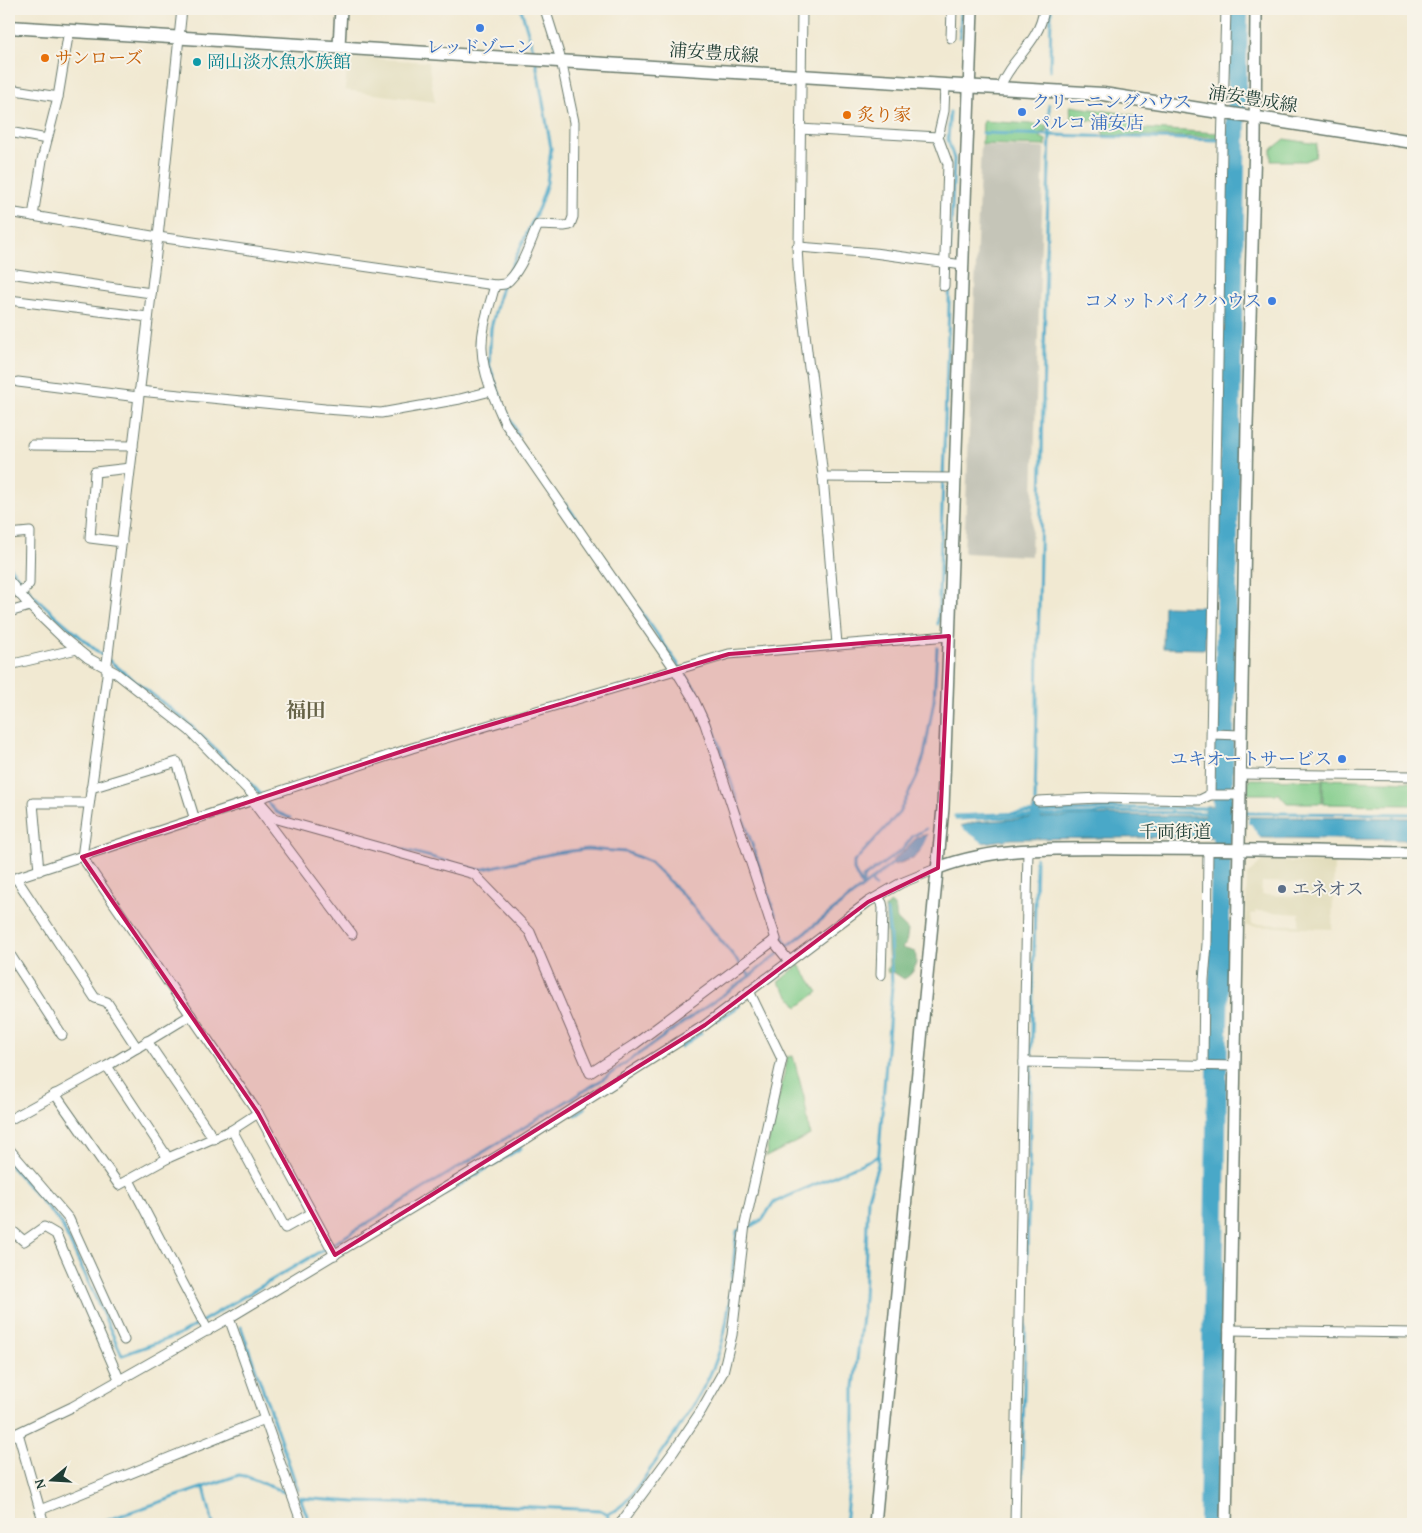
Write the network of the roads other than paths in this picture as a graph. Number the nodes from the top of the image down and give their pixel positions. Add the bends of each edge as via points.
1 (182, 9) edge
2 (341, 9) edge
3 (545, 9) edge
4 (802, 9) edge
5 (952, 9) edge
6 (972, 9) edge
7 (1044, 9) edge
8 (1226, 9) edge
9 (1256, 9) edge
10 (9, 27) edge
11 (69, 30) junction
12 (179, 36) junction
13 (951, 38) dead end
14 (339, 46) junction
15 (561, 60) junction
16 (801, 76) junction
17 (945, 85) junction
18 (970, 86) junction
19 (1000, 87) junction
20 (9, 89) edge
21 (58, 97) junction
22 (1225, 112) junction
23 (1248, 116) junction
24 (800, 129) junction
25 (9, 132) edge
26 (938, 137) junction
27 (47, 139) junction
28 (1413, 142) edge
29 (9, 212) edge
30 (33, 216) junction
31 (158, 237) junction
32 (799, 247) junction
33 (944, 262) junction
34 (963, 265) junction
35 (9, 273) edge
36 (499, 285) junction
37 (944, 286) dead end
38 (151, 293) junction
39 (9, 300) edge
40 (148, 317) junction
41 (18, 382) dead end
42 (491, 391) junction
43 (139, 394) junction
44 (32, 445) dead end
45 (133, 446) junction
46 (130, 468) junction
47 (823, 478) junction
48 (947, 478) junction
49 (9, 534) edge
50 (122, 542) junction
51 (9, 581) edge
52 (24, 590) junction
53 (30, 606) junction
54 (9, 612) edge
55 (949, 636) junction
56 (837, 644) junction
57 (77, 649) junction
58 (107, 662) junction
59 (9, 665) edge
60 (680, 668) junction
61 (1214, 734) junction
62 (1237, 735) junction
63 (1240, 774) junction
64 (1413, 776) edge
65 (91, 788) junction
66 (1214, 795) junction
67 (259, 799) junction
68 (1236, 799) junction
69 (1038, 801) dead end
70 (89, 803) junction
71 (195, 820) junction
72 (1239, 844) junction
73 (1208, 849) junction
74 (1028, 850) junction
75 (1413, 853) edge
76 (82, 857) junction
77 (938, 868) junction
78 (38, 871) junction
79 (12, 879) edge
80 (878, 896) junction
81 (352, 934) dead end
82 (775, 942) junction
83 (9, 953) edge
84 (787, 958) junction
85 (881, 975) dead end
86 (749, 991) junction
87 (190, 1015) junction
88 (62, 1035) dead end
89 (147, 1042) junction
90 (137, 1048) junction
91 (1025, 1062) junction
92 (1203, 1065) junction
93 (107, 1066) junction
94 (1229, 1066) junction
95 (55, 1094) junction
96 (258, 1113) junction
97 (9, 1120) edge
98 (232, 1130) junction
99 (214, 1138) junction
100 (9, 1149) edge
101 (168, 1158) junction
102 (129, 1180) junction
103 (312, 1213) junction
104 (9, 1228) edge
105 (334, 1252) junction
106 (229, 1318) junction
107 (207, 1329) junction
108 (1230, 1330) junction
109 (1413, 1333) edge
110 (124, 1340) dead end
111 (120, 1381) junction
112 (265, 1419) junction
113 (18, 1433) junction
114 (9, 1437) edge
115 (40, 1510) junction
116 (44, 1524) edge
117 (302, 1524) edge
118 (620, 1524) edge
119 (875, 1524) edge
120 (1016, 1524) edge
121 (1226, 1524) edge

1 - 12 street
2 - 14 street
3 - 15 street
4 - 16 street
5 - 13 street
6 - 18 street
7 - 19 street via 1038,30 1005,74
8 - 22 street
9 - 23 street
10 - 11 main road, 浦安豊成線
11 - 12 main road, 浦安豊成線
11 - 21 street
12 - 14 main road, 浦安豊成線
12 - 31 street
14 - 15 main road, 浦安豊成線
15 - 16 main road, 浦安豊成線
15 - 36 street via 574,122 573,217 570,225 538,225 514,274
16 - 17 main road, 浦安豊成線
16 - 24 street
17 - 18 main road, 浦安豊成線
17 - 26 street
18 - 19 main road, 浦安豊成線
18 - 34 street
19 - 22 main road, 浦安豊成線 via 1104,94
20 - 21 street
21 - 27 street
22 - 23 main road, 浦安豊成線
22 - 61 street
23 - 28 main road, 浦安豊成線
23 - 62 street via 1246,426
24 - 26 street
24 - 32 street
25 - 27 street
26 - 33 street via 948,164
27 - 30 street
29 - 30 street
30 - 31 street
31 - 36 street
31 - 38 street
32 - 33 street
32 - 47 street via 799,282
33 - 34 street
33 - 37 street
34 - 48 street
35 - 38 street
36 - 42 street via 486,320 482,348
38 - 40 street
39 - 40 street
40 - 43 street
41 - 43 street
42 - 43 street via 381,413
42 - 60 street via 519,445
43 - 45 street
44 - 45 street
45 - 46 street
46 - 50 street
46 - 50 street via 95,472 90,538
47 - 48 street
47 - 56 street
48 - 55 street
49 - 52 street via 30,532
50 - 58 street
51 - 52 street
52 - 53 street
53 - 54 street
53 - 57 street
55 - 56 street
55 - 77 street
56 - 60 street via 728,654
57 - 58 street via 95,662
57 - 59 street
58 - 65 street
58 - 67 street via 190,731
60 - 67 street via 412,748
60 - 82 street via 705,724
61 - 62 street
61 - 66 street
62 - 63 street
63 - 64 street
63 - 68 street
65 - 70 street
65 - 71 street via 177,762
66 - 68 street
66 - 69 street via 1200,800 1099,798
67 - 71 street
67 - 81 street
67 - 82 street via 274,818 289,824 474,874 530,932 590,1073
68 - 72 street
70 - 76 street
70 - 78 street via 34,803
71 - 76 street
72 - 73 street, 千両街道
72 - 75 street, 千両街道
72 - 94 street
73 - 74 street, 千両街道
73 - 92 street
74 - 77 street, 千両街道 via 978,856
74 - 91 street
76 - 78 street
76 - 87 street
77 - 80 street
77 - 119 street
78 - 79 street
79 - 90 street via 95,998 107,1002
80 - 84 street
80 - 85 street via 883,908
82 - 84 street
83 - 88 street
84 - 86 street
86 - 105 street via 705,1025 521,1142
86 - 118 street via 782,1059 745,1228 732,1335 723,1372 701,1410
87 - 89 street
87 - 96 street
89 - 90 street
89 - 99 street
90 - 93 street
91 - 92 street
91 - 120 street
92 - 94 street
93 - 95 street
93 - 101 street
94 - 108 street
95 - 97 street
95 - 102 street via 120,1185
96 - 98 street
96 - 103 street
98 - 99 street
98 - 103 street via 285,1228
99 - 101 street
100 - 110 street via 69,1219
101 - 102 street
102 - 107 street
103 - 105 street
104 - 111 street via 24,1241 44,1227 56,1234
105 - 106 street
106 - 107 street
106 - 112 street
107 - 111 street
108 - 109 street
108 - 121 street
111 - 113 street
112 - 115 street
112 - 117 street
113 - 114 street
113 - 115 street
115 - 116 street

